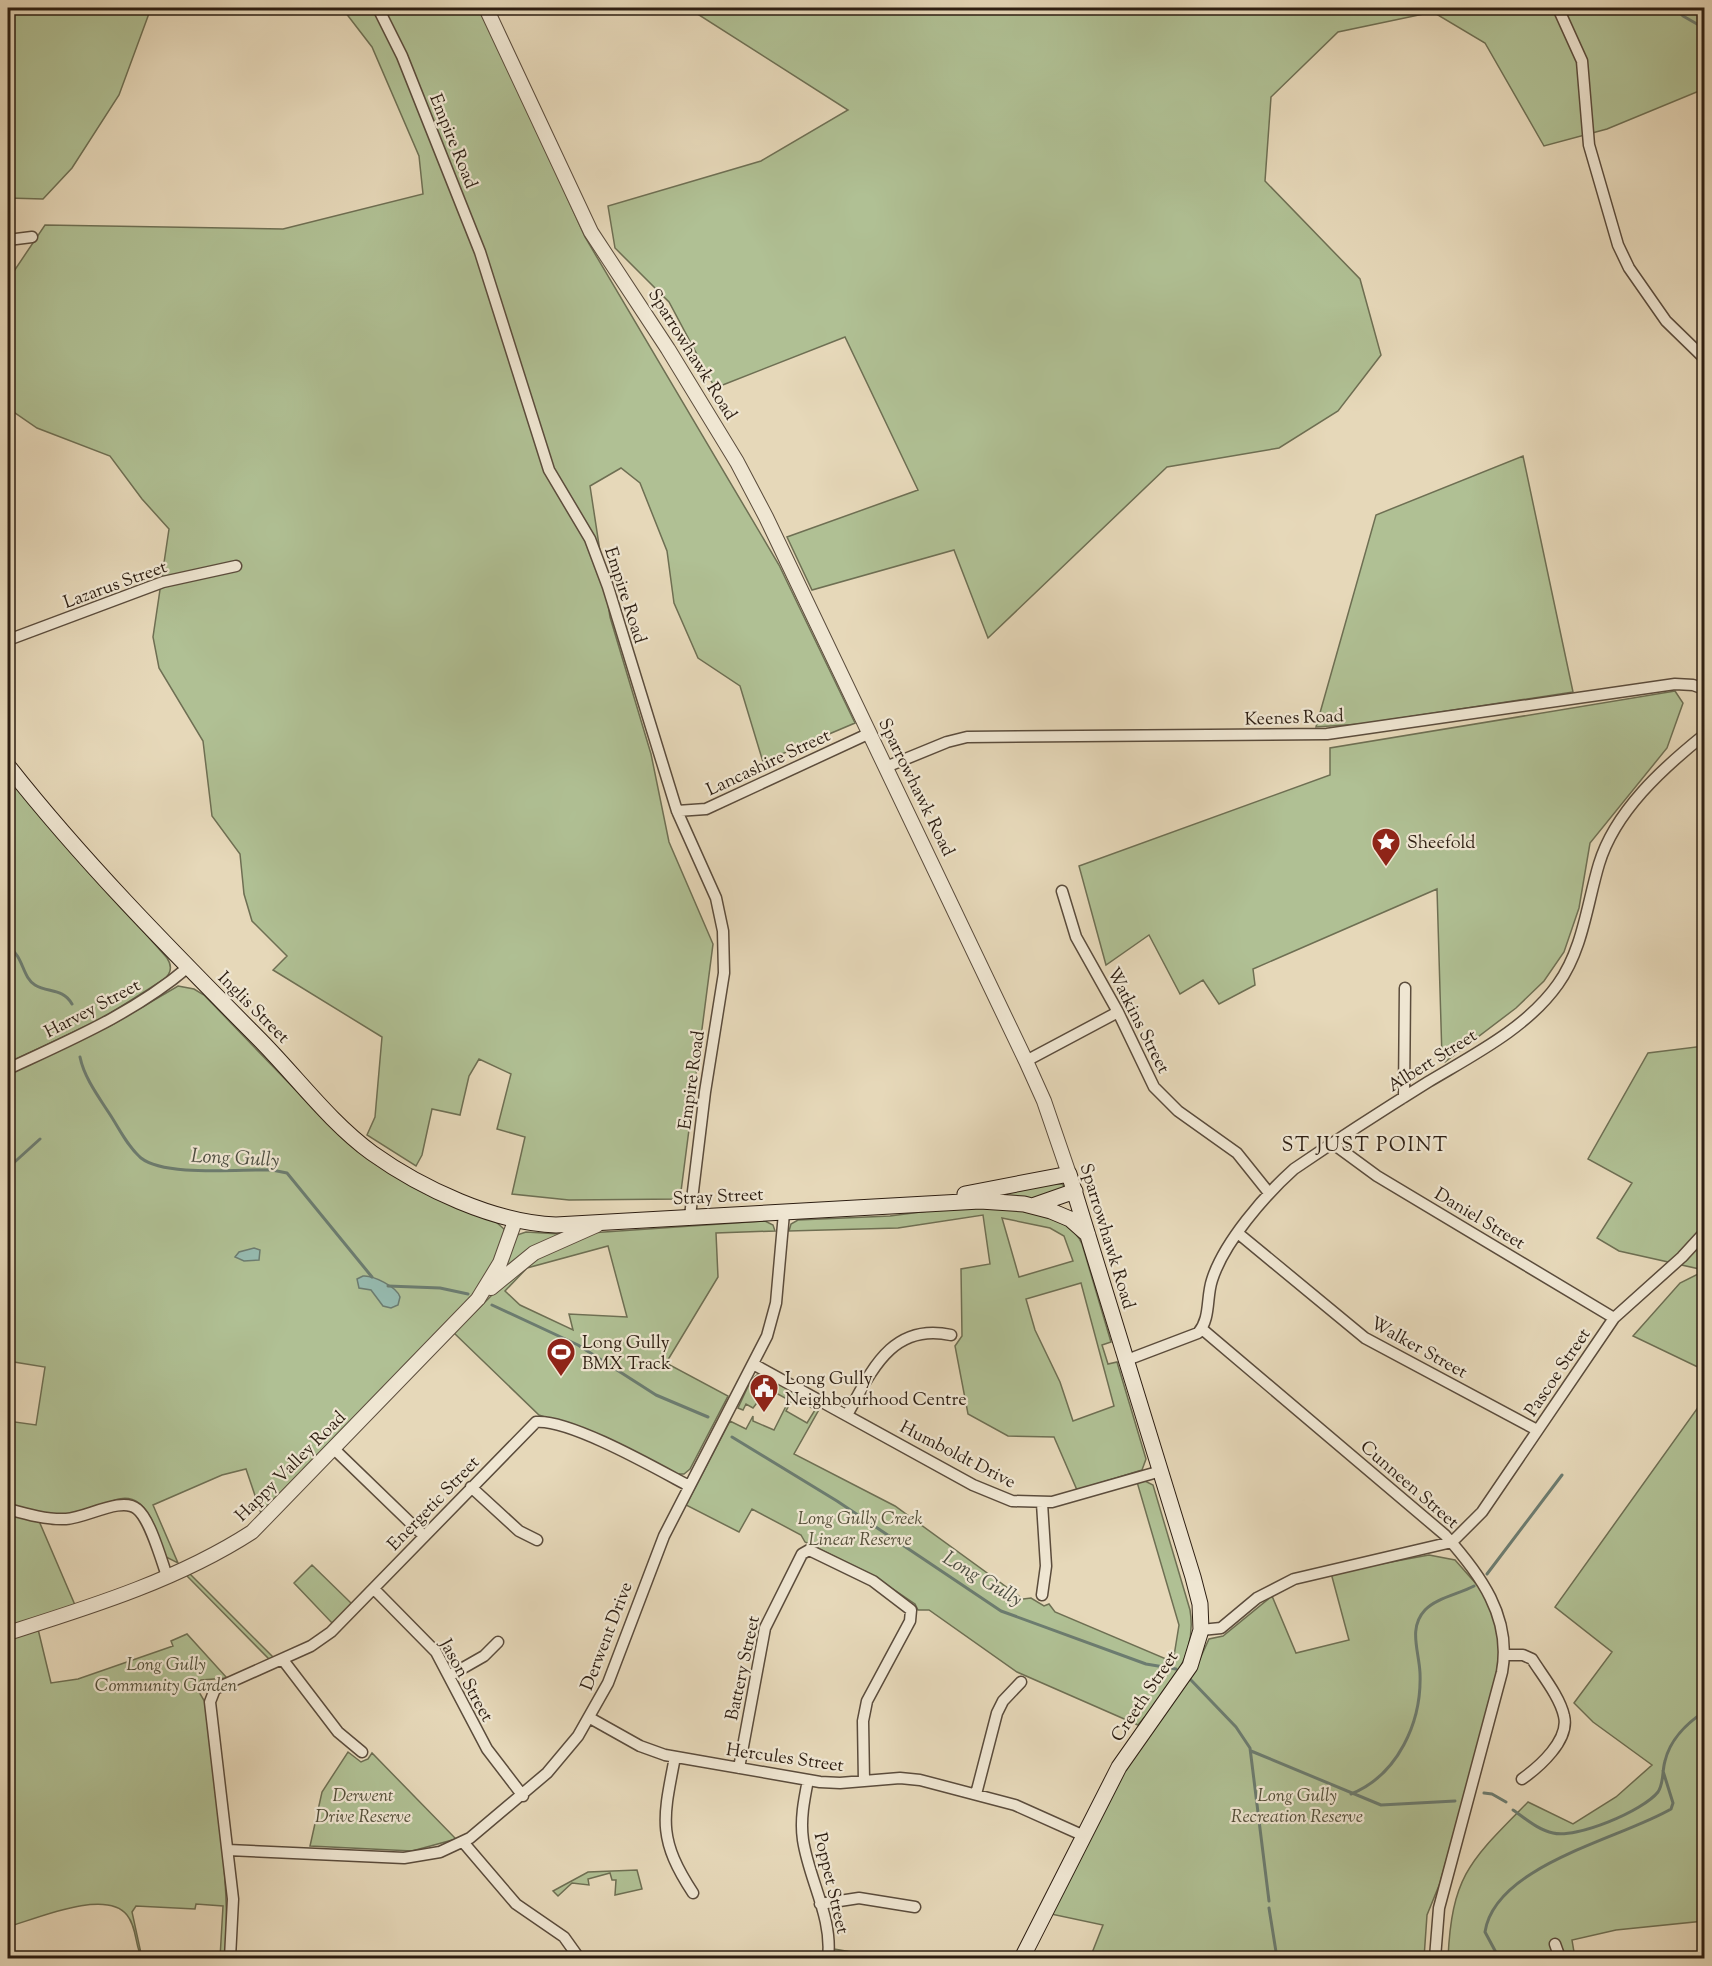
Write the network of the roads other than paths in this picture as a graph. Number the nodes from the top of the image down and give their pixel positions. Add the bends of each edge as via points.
1 (378, 8) edge
2 (486, 8) edge
3 (1558, 8) edge
4 (32, 237) dead end
5 (8, 240) edge
6 (1704, 358) edge
7 (236, 566) dead end
8 (8, 640) edge
9 (1704, 689) edge
10 (870, 733) junction
11 (1704, 735) edge
12 (8, 766) edge
13 (886, 767) junction
14 (677, 811) junction
15 (1062, 891) dead end
16 (187, 968) junction
17 (1406, 988) dead end
18 (1118, 1012) junction
19 (1026, 1061) junction
20 (8, 1069) edge
21 (1404, 1097) junction
22 (1332, 1143) junction
23 (1069, 1174) junction
24 (1075, 1191) junction
25 (1269, 1192) junction
26 (924, 1203) junction
27 (1033, 1206) junction
28 (784, 1212) junction
29 (690, 1216) junction
30 (515, 1221) junction
31 (601, 1223) junction
32 (1704, 1233) edge
33 (1088, 1234) junction
34 (1239, 1234) junction
35 (478, 1299) junction
36 (1614, 1318) junction
37 (1202, 1329) junction
38 (951, 1335) dead end
39 (1127, 1360) junction
40 (753, 1364) junction
41 (847, 1415) junction
42 (1537, 1430) junction
43 (334, 1449) junction
44 (1161, 1471) junction
45 (689, 1486) junction
46 (471, 1487) junction
47 (1042, 1503) junction
48 (8, 1509) edge
49 (424, 1536) junction
50 (537, 1540) dead end
51 (1452, 1542) junction
52 (167, 1575) junction
53 (374, 1588) junction
54 (1042, 1595) dead end
55 (1201, 1630) junction
56 (8, 1633) edge
57 (498, 1642) dead end
58 (1505, 1655) junction
59 (283, 1660) junction
60 (449, 1676) junction
61 (1021, 1682) dead end
62 (590, 1718) junction
63 (362, 1752) dead end
64 (675, 1757) junction
65 (739, 1768) junction
66 (1522, 1779) dead end
67 (808, 1780) junction
68 (864, 1781) junction
69 (976, 1794) junction
70 (523, 1796) junction
71 (1082, 1835) junction
72 (463, 1842) junction
73 (228, 1850) junction
74 (693, 1893) dead end
75 (820, 1904) junction
76 (915, 1907) dead end
77 (1555, 1944) dead end
78 (230, 1959) edge
79 (579, 1959) edge
80 (828, 1959) edge
81 (1022, 1959) edge
82 (1435, 1959) edge
83 (1560, 1959) edge

1 - 14 street, Empire Road via 402,56 480,252 549,470 594,548
2 - 10 street, Sparrowhawk Road via 591,232 737,462
3 - 6 street via 1582,61 1589,145 1618,245 1666,321
4 - 5 street
7 - 8 street, Lazarus Street via 163,582
9 - 13 street, Keenes Road via 1676,684 1327,734 967,737
10 - 13 street, Sparrowhawk Road
10 - 14 street, Lancashire Street via 706,809
11 - 21 street, Albert Street via 1647,787 1611,835 1573,958 1550,995 1501,1036
12 - 16 main road, Inglis Street
13 - 19 street, Sparrowhawk Road
14 - 29 street, Empire Road via 716,898 723,931 723,973
15 - 18 street, Watkins Street via 1076,938
16 - 20 street, Harvey Street via 100,1026
16 - 30 main road, Inglis Street via 371,1152 438,1189
17 - 21 street
18 - 19 street
18 - 25 street, Watkins Street via 1160,1094 1237,1153
19 - 23 street, Sparrowhawk Road
21 - 22 street, Albert Street
22 - 25 street, Albert Street
22 - 36 street, Daniel Street via 1377,1176
23 - 24 main road, Sparrowhawk Road
23 - 26 main road, Stray Street
24 - 27 main road
24 - 33 main road, Sparrowhawk Road
25 - 34 street, Albert Street
26 - 27 main road, Stray Street via 980,1201
26 - 28 main road, Stray Street
27 - 33 main road, Stray Street via 1065,1216
28 - 29 main road, Stray Street
28 - 40 street, Derwent Drive via 776,1303 771,1325
29 - 31 main road, Stray Street
30 - 31 main road, Stray Street
30 - 35 street, Happy Valley Road via 500,1263
31 - 35 street via 534,1253
32 - 36 street, Pascoe Street
33 - 39 main road, Sparrowhawk Road
34 - 37 street, Albert Street via 1212,1280
34 - 42 street, Walker Street via 1365,1338
35 - 43 street, Happy Valley Road
36 - 42 street, Pascoe Street
37 - 39 street via 1187,1340
37 - 51 street, Cunneen Street
38 - 41 street via 923,1334 896,1344 875,1366
39 - 44 main road, Sparrowhawk Road
40 - 41 street, Humboldt Drive
40 - 45 street, Derwent Drive
41 - 47 street, Humboldt Drive via 992,1494 1023,1503
42 - 51 street, Pascoe Street via 1482,1512
43 - 49 street
43 - 52 street, Happy Valley Road via 252,1532
44 - 47 street, Humboldt Drive
44 - 55 main road, Sparrowhawk Road via 1197,1594
45 - 46 street, Energetic Street via 610,1445 540,1422 530,1426
45 - 62 street, Derwent Drive via 656,1552 614,1670
46 - 49 street, Energetic Street
46 - 50 street via 519,1531
47 - 54 street via 1046,1566
48 - 52 street via 57,1519 87,1516 123,1504 134,1507 141,1513
49 - 53 street, Energetic Street
51 - 55 street via 1294,1579 1257,1598 1221,1628
51 - 58 street, Cunneen Street via 1495,1605 1503,1626
52 - 56 street, Happy Valley Road via 111,1599
53 - 59 street, Energetic Street via 332,1632
53 - 60 street, Jason Street via 426,1640
55 - 71 main road, Creeth Street via 1190,1666 1119,1767
57 - 60 street via 484,1656
58 - 66 street via 1532,1659 1564,1717 1564,1730 1557,1742 1538,1767
58 - 82 street, Cunneen Street via 1438,1908
59 - 63 street via 338,1731
59 - 73 street, Energetic Street via 208,1690
60 - 70 street, Jason Street via 487,1749
61 - 69 street via 997,1713
62 - 64 street, Hercules Street via 640,1746
62 - 70 street, Derwent Drive via 564,1754
64 - 65 street, Hercules Street
64 - 74 street via 665,1808 666,1838 675,1864
65 - 67 street, Hercules Street
65 - 68 street, Battery Street via 765,1628 802,1554 809,1550 873,1581 908,1605 911,1612 865,1708
67 - 68 street, Hercules Street
67 - 75 street, Poppet Street via 803,1841
68 - 69 street, Hercules Street via 910,1778
69 - 71 street, Hercules Street via 1022,1807
70 - 72 street, Derwent Drive
71 - 81 main road, Creeth Street
72 - 73 street, Derwent Drive via 440,1852 404,1858
72 - 79 street via 516,1904 564,1937
73 - 78 street, Energetic Street via 233,1906
75 - 76 street via 859,1898
75 - 80 street, Poppet Street via 829,1935
77 - 83 street

